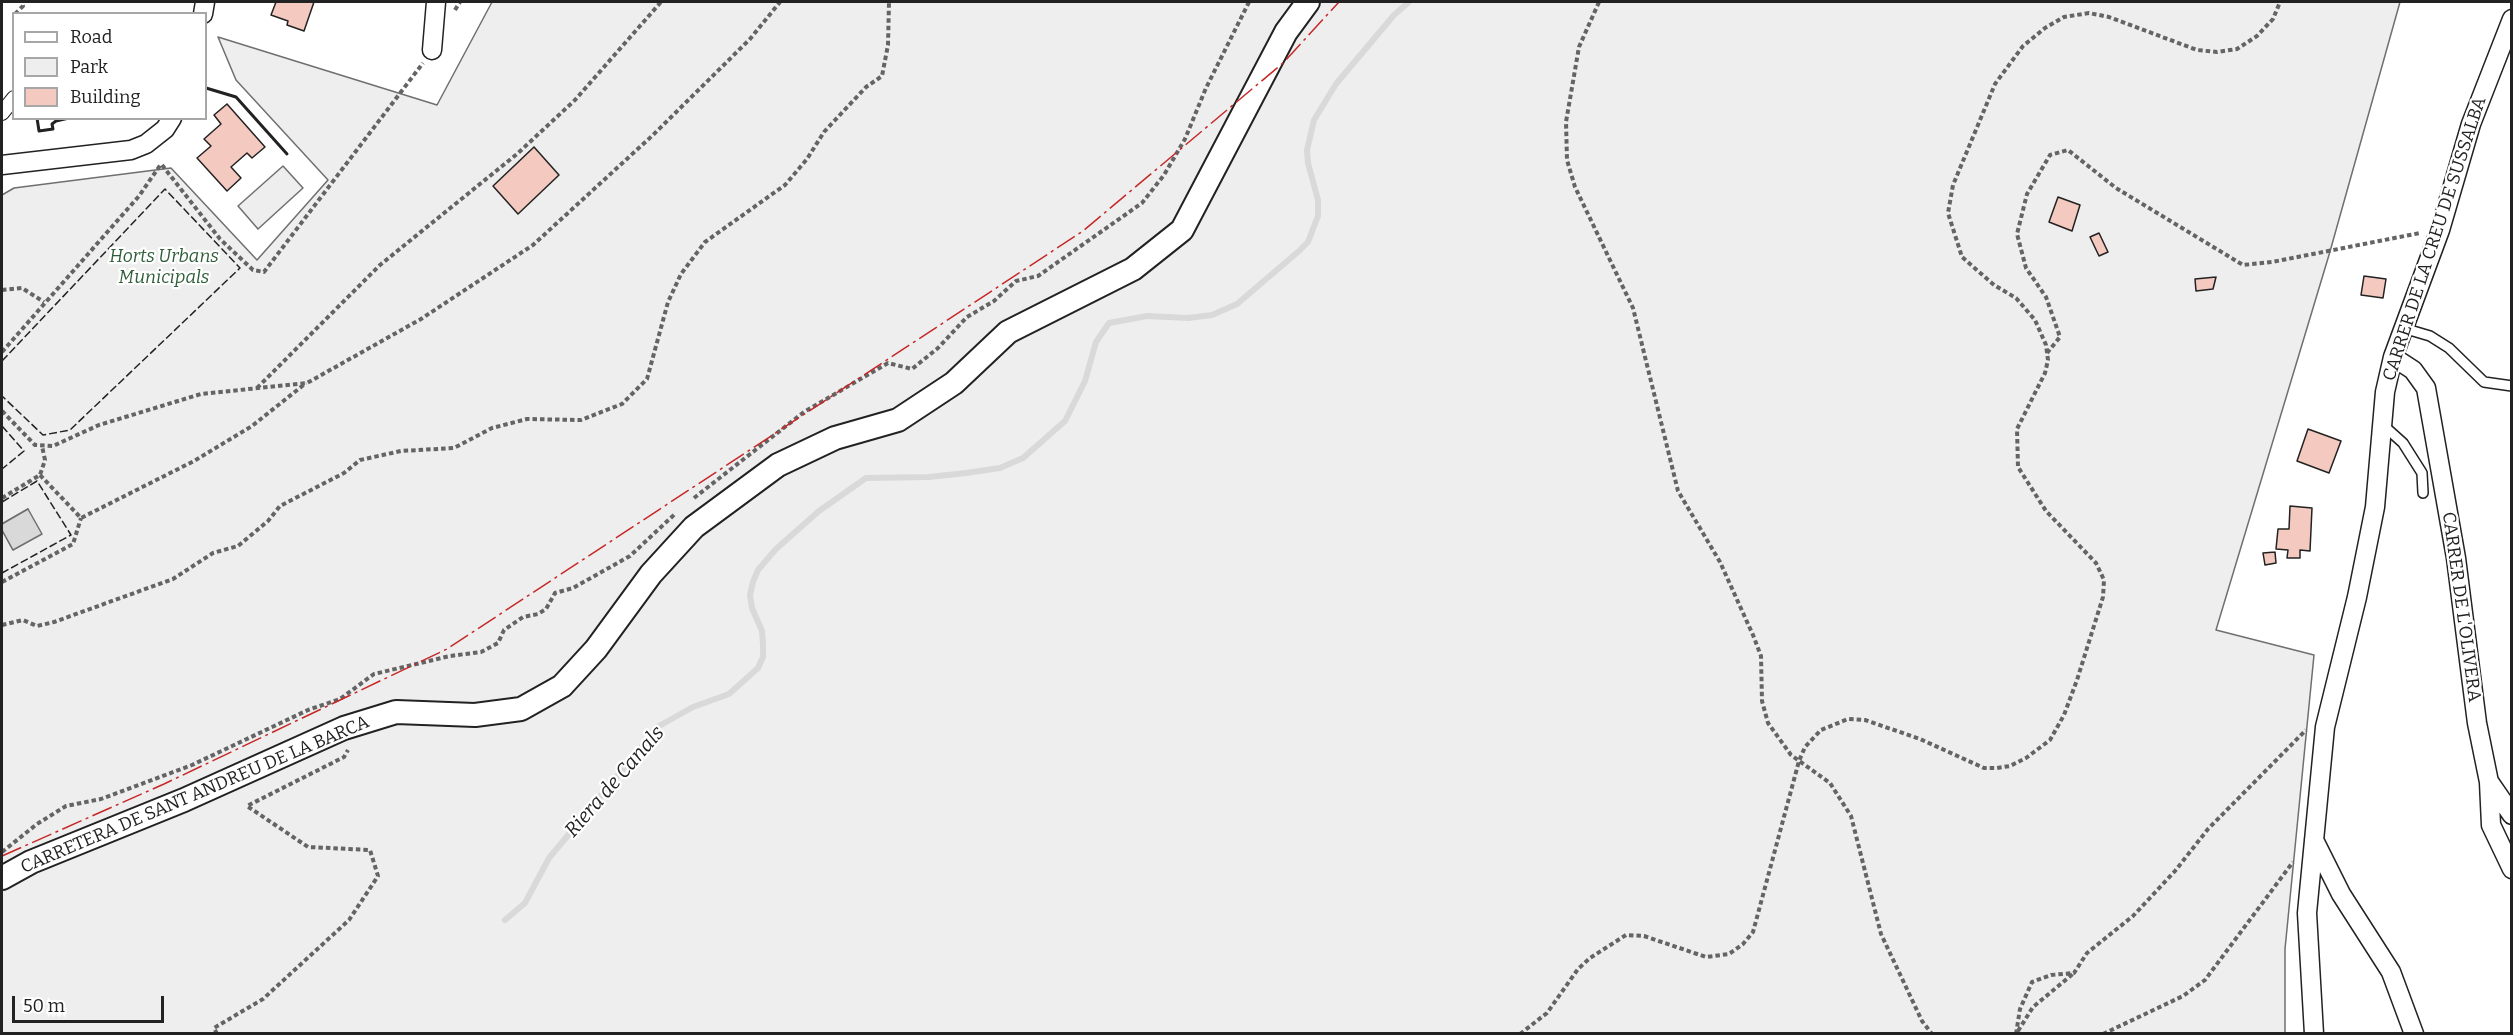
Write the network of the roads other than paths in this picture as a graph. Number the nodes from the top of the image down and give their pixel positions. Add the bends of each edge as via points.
1 (436, 2) edge
2 (1308, 2) edge
3 (2511, 19) edge
4 (432, 50) dead end
5 (12, 100) edge
6 (2, 113) edge
7 (170, 120) edge
8 (2, 165) edge
9 (2403, 327) junction
10 (2393, 357) junction
11 (2511, 386) edge
12 (2380, 423) junction
13 (2423, 493) dead end
14 (2489, 782) junction
15 (2511, 815) edge
16 (2314, 840) junction
17 (2511, 869) edge
18 (2, 878) edge
19 (2314, 1034) edge
20 (2414, 1034) edge

1 - 4 street
2 - 18 street, CARRETERA DE SANT ANDREU DE LA BARCA via 1286,32 1182,230 1141,262 1008,332 954,383 898,420 835,438 769,472 694,527 651,574 596,649 562,686 521,709 475,715 396,712 344,728 184,800 31,862
3 - 9 street, CARRER DE LA CREU DE SUSSALBA via 2471,124 2440,230
5 - 6 street
7 - 8 street via 146,144 131,150
9 - 10 street, CARRER DE LA CREU DE SUSSALBA
9 - 11 lane via 2439,342 2484,382
10 - 12 street, CARRER DE LA CREU DE SUSSALBA
10 - 14 street, CARRER DE L'OLIVERA via 2413,370 2426,388
12 - 13 lane via 2403,443 2422,473
12 - 16 street, CARRER DE LA CREU DE SUSSALBA via 2375,507 2325,727
14 - 15 street
14 - 17 street, CARRER DE L'OLIVERA via 2491,825
16 - 19 street, CARRER DE LA CREU DE SUSSALBA via 2307,913
16 - 20 street via 2341,894 2391,972

